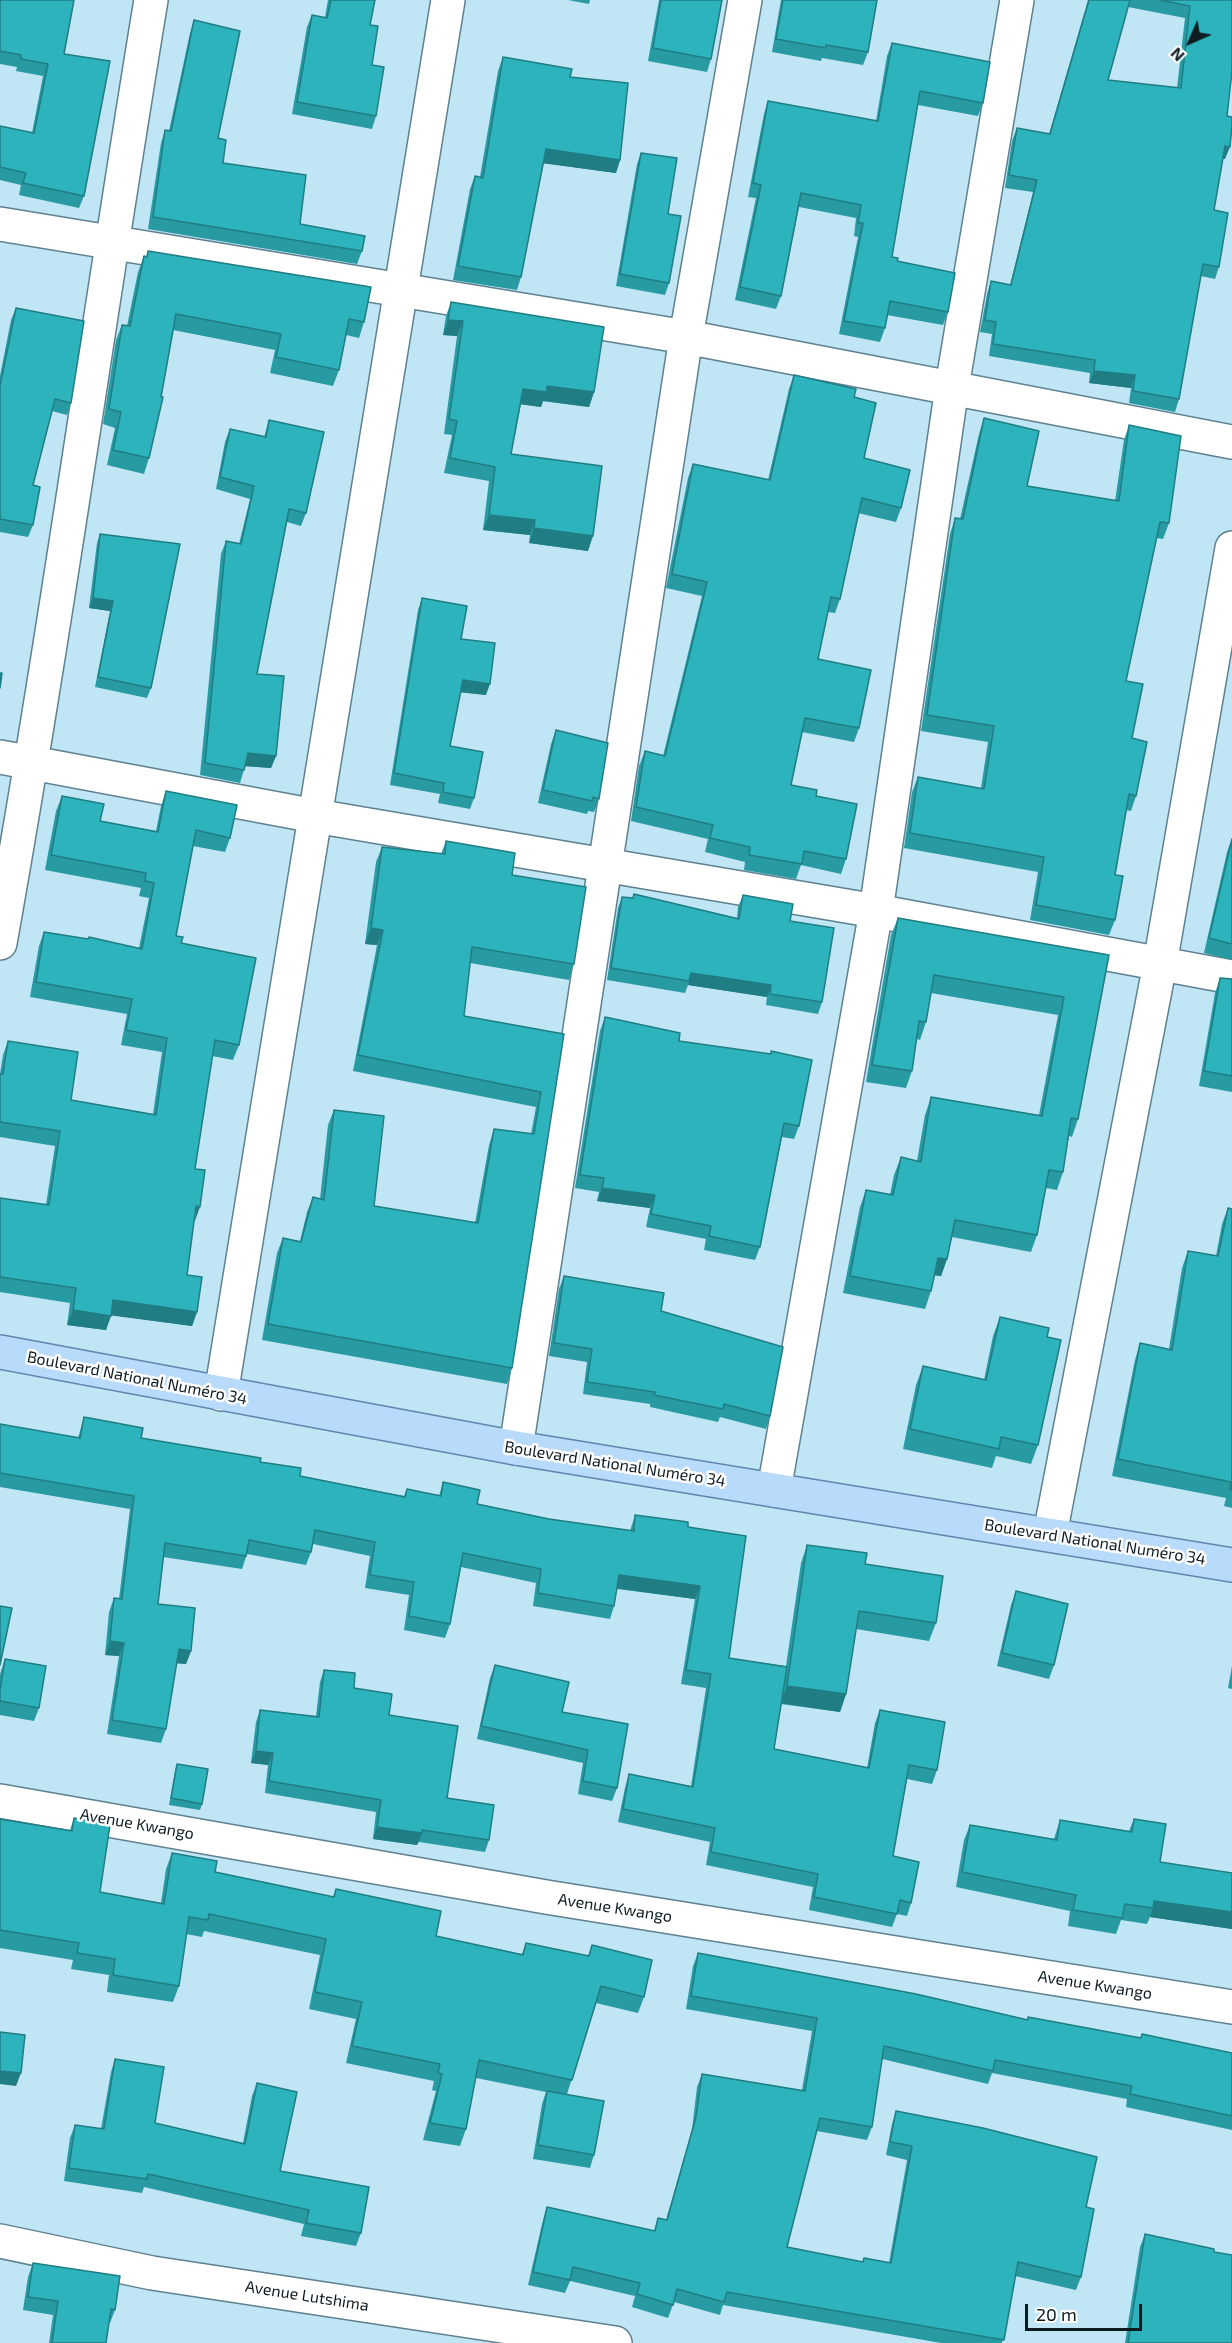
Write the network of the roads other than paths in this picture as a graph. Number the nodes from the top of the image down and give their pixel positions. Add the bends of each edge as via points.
1 (151, 0) edge
2 (448, 0) edge
3 (745, 0) edge
4 (1017, 0) edge
5 (0, 224) edge
6 (111, 244) junction
7 (402, 291) junction
8 (686, 337) junction
9 (952, 387) junction
10 (1232, 442) edge
11 (1232, 548) edge
12 (0, 757) edge
13 (32, 762) junction
14 (315, 816) junction
15 (606, 864) junction
16 (876, 911) junction
17 (0, 943) edge
18 (1160, 964) junction
19 (1232, 977) edge
20 (0, 1352) edge
21 (221, 1394) junction
22 (516, 1448) junction
23 (774, 1490) junction
24 (1050, 1534) junction
25 (1232, 1565) edge
26 (0, 1801) edge
27 (1232, 2007) edge
28 (0, 2241) edge
29 (615, 2343) edge

1 - 6 street
2 - 7 street
3 - 8 street
4 - 9 street
5 - 6 street
6 - 7 street
6 - 13 street
7 - 8 street
7 - 14 street
8 - 9 street
8 - 15 street
9 - 10 street
9 - 16 street
11 - 18 street
12 - 13 street
13 - 14 street
13 - 17 street
14 - 15 street
14 - 21 street
15 - 16 street
15 - 22 street
16 - 18 street
16 - 23 street
18 - 19 street
18 - 24 street
20 - 21 main road, Boulevard National Numéro 34
21 - 22 main road, Boulevard National Numéro 34
22 - 23 main road, Boulevard National Numéro 34
23 - 24 main road, Boulevard National Numéro 34
24 - 25 main road, Boulevard National Numéro 34
26 - 27 street, Avenue Kwango via 546,1897
28 - 29 street, Avenue Lutshima via 152,2273

